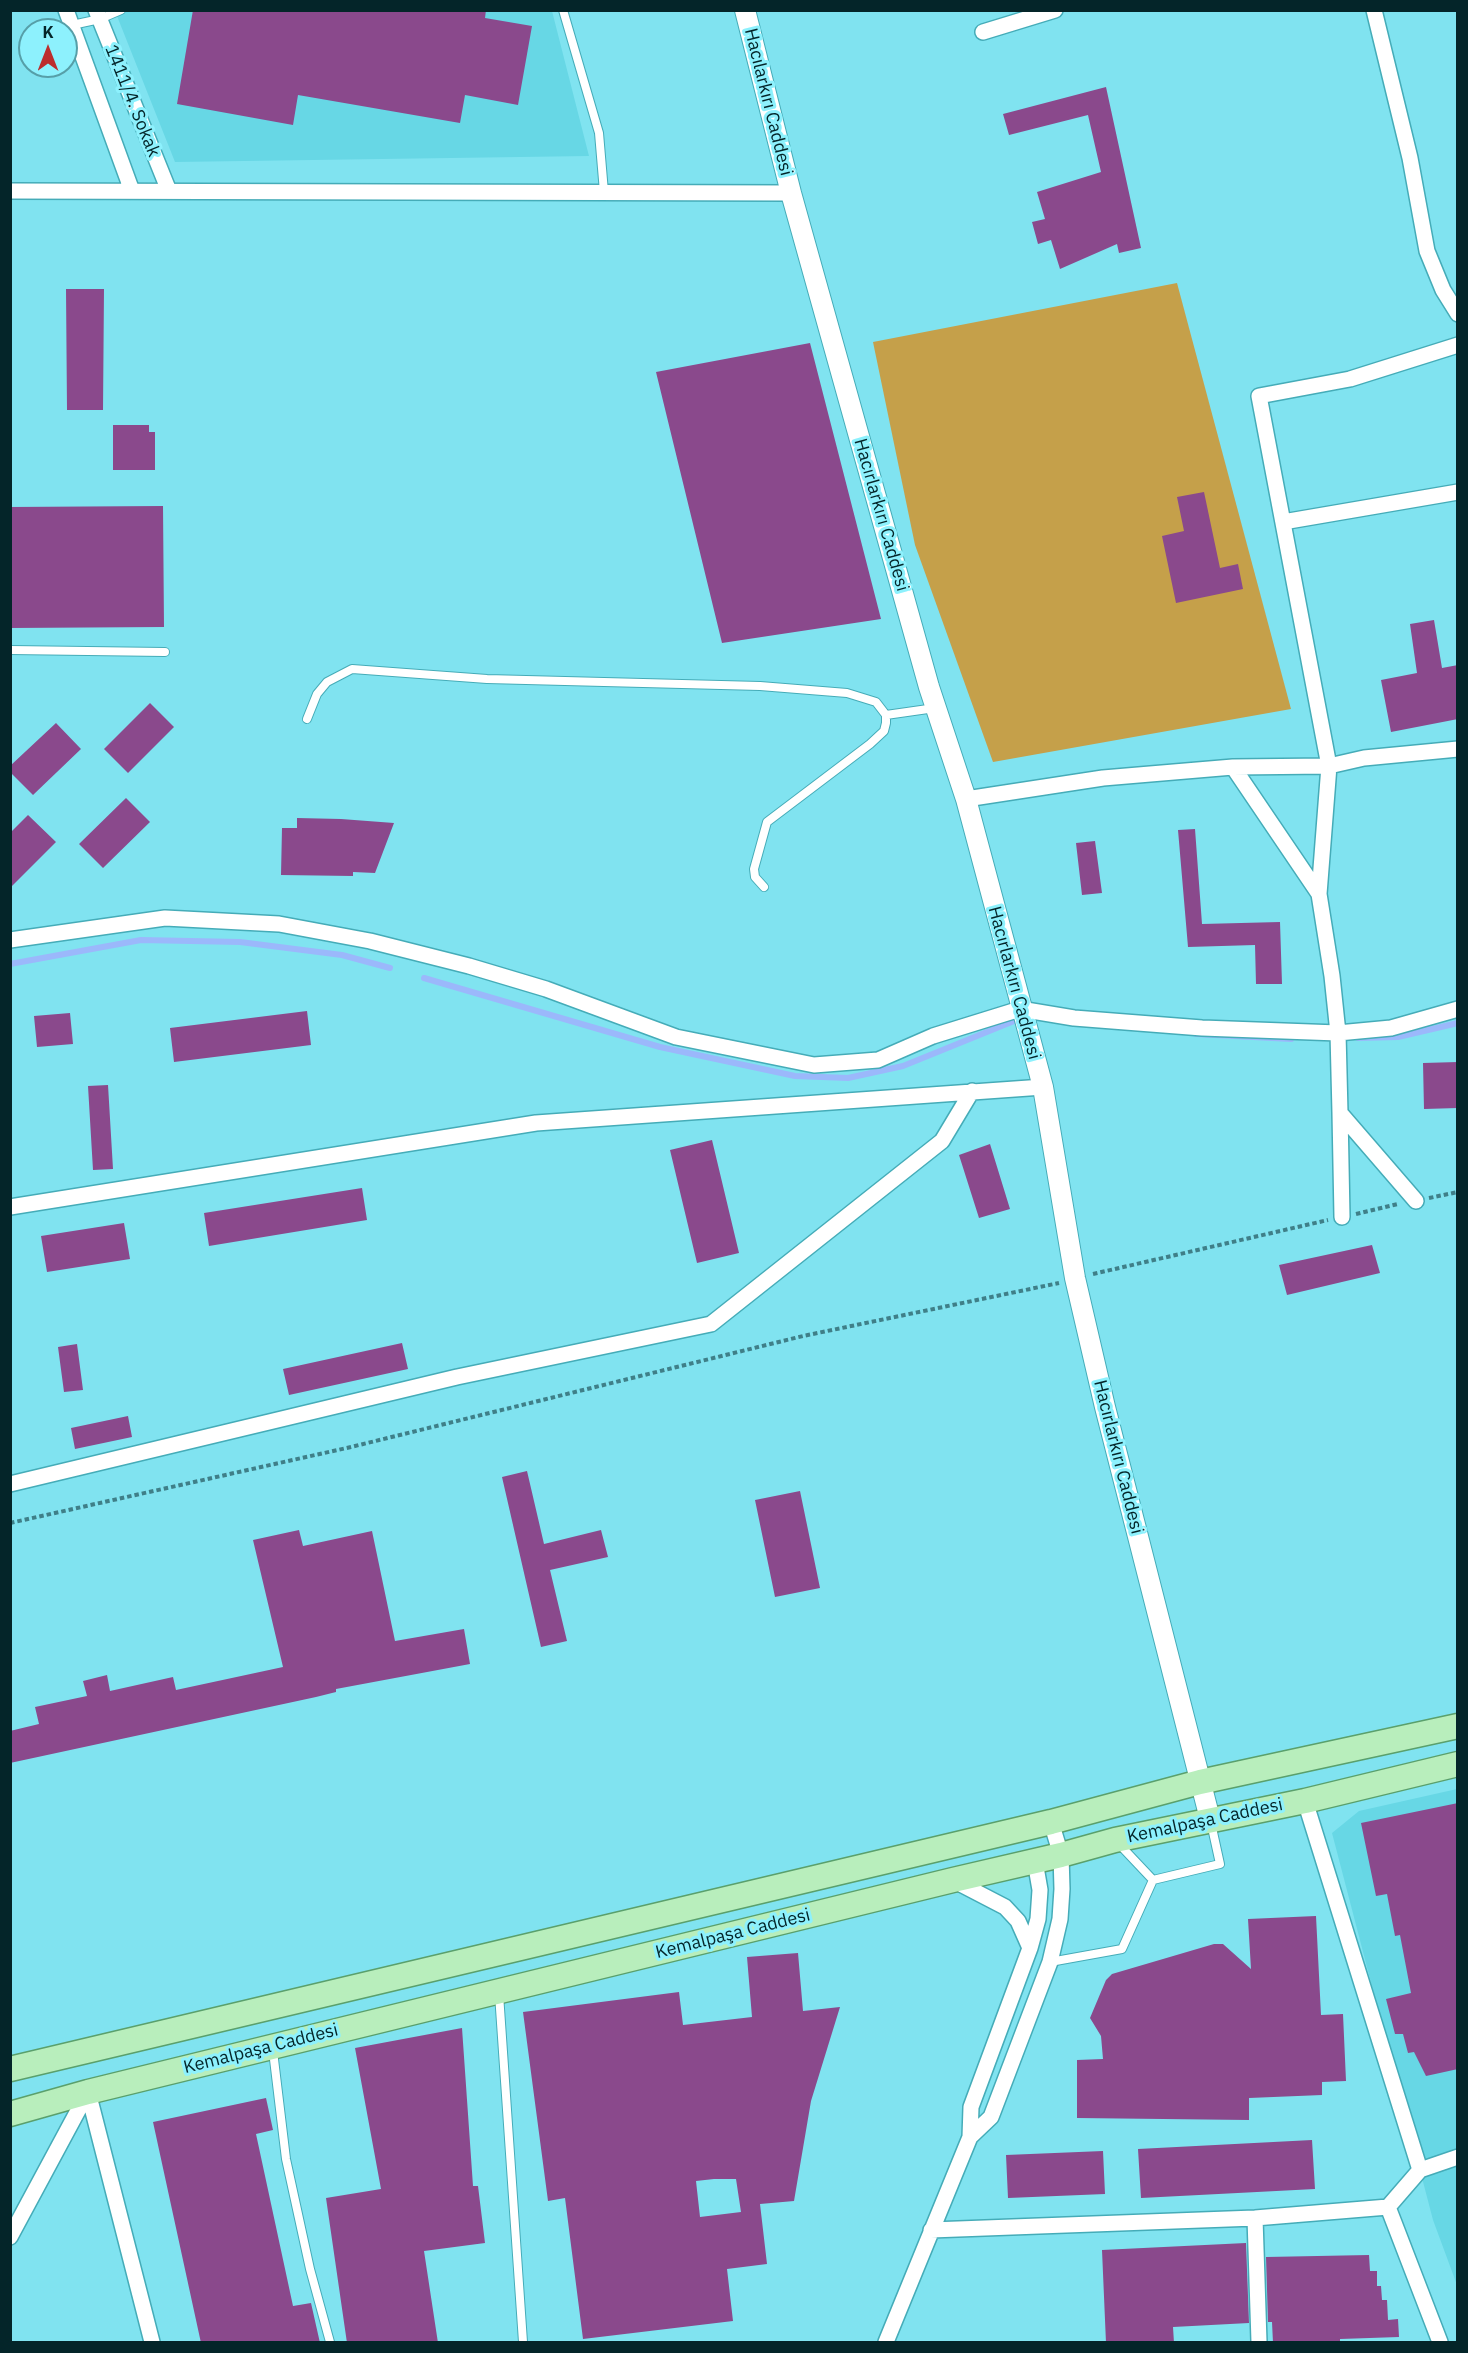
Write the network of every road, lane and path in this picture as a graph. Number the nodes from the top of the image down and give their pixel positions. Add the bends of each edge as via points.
1 (121, 10) edge
2 (563, 10) edge
3 (746, 10) edge
4 (1055, 10) edge
5 (1374, 10) edge
6 (98, 15) edge
7 (69, 18) edge
8 (983, 32) dead end
9 (78, 43) edge
10 (10, 191) edge
11 (132, 191) junction
12 (169, 191) junction
13 (604, 192) junction
14 (791, 193) junction
15 (1458, 314) edge
16 (1458, 345) edge
17 (1458, 492) edge
18 (1283, 522) junction
19 (10, 650) edge
20 (165, 652) dead end
21 (936, 708) junction
22 (886, 715) junction
23 (307, 719) dead end
24 (1458, 749) edge
25 (1329, 765) junction
26 (1233, 767) junction
27 (966, 798) junction
28 (764, 887) dead end
29 (1319, 894) junction
30 (10, 940) edge
31 (1020, 1009) junction
32 (1458, 1009) edge
33 (1338, 1033) junction
34 (1043, 1087) junction
35 (972, 1091) junction
36 (1340, 1113) junction
37 (1458, 1192) edge
38 (1416, 1201) junction
39 (10, 1207) edge
40 (1342, 1217) junction
41 (1075, 1278) junction
42 (10, 1484) edge
43 (10, 1523) edge
44 (1458, 1726) edge
45 (1458, 1764) edge
46 (1200, 1782) junction
47 (1305, 1801) junction
48 (1210, 1820) junction
49 (1051, 1822) junction
50 (1028, 1828) junction
51 (1115, 1840) junction
52 (1061, 1855) junction
53 (1035, 1861) junction
54 (953, 1880) junction
55 (1153, 1880) junction
56 (1030, 1948) junction
57 (1050, 1962) junction
58 (498, 1991) junction
59 (273, 2046) junction
60 (10, 2069) edge
61 (88, 2091) junction
62 (10, 2114) edge
63 (970, 2137) junction
64 (1458, 2157) edge
65 (1420, 2170) junction
66 (1388, 2207) junction
67 (1255, 2218) junction
68 (931, 2230) junction
69 (10, 2237) edge
70 (152, 2343) edge
71 (330, 2343) edge
72 (523, 2343) edge
73 (886, 2343) edge
74 (1259, 2343) edge
75 (1440, 2343) edge

1 - 6 lane
2 - 13 lane via 599,133
3 - 14 street, Hacılarkırı Caddesi
4 - 8 street
5 - 15 street via 1410,158 1426,251
6 - 7 lane
6 - 12 street, 1411/4. Sokak
9 - 11 street, 1411/4. Sokak
10 - 11 street
11 - 12 street
12 - 13 street
13 - 14 street
14 - 21 street, Hacırlarkırı Caddesi
16 - 18 street via 1350,380 1258,396
17 - 18 street
18 - 25 street
19 - 20 lane
21 - 22 lane
21 - 27 street, Hacırlarkırı Caddesi
22 - 23 lane via 876,702 847,693 352,669 327,682 317,694
22 - 28 lane via 884,731 870,744 767,822 754,869 755,877
24 - 25 street
25 - 26 street
25 - 29 street
26 - 27 street via 1103,778
26 - 29 street
27 - 31 street, Hacırlarkırı Caddesi
29 - 33 street
30 - 31 street via 165,918 279,924 370,941 469,966 546,989 676,1037 814,1065 878,1060 933,1036
31 - 33 street via 1202,1028
31 - 34 street, Hacırlarkırı Caddesi
32 - 33 street via 1391,1028
33 - 36 street
34 - 35 street
34 - 41 street, Hacırlarkırı Caddesi
35 - 39 street via 536,1123
35 - 42 street via 942,1141 711,1324 457,1377
36 - 38 street
36 - 40 street
37 - 38 path
38 - 40 path
40 - 41 path
41 - 43 path via 803,1336 351,1447
41 - 46 street, Hacırlarkırı Caddesi
44 - 46 main road
45 - 47 main road, Kemalpaşa Caddesi
46 - 48 street, Hacırlarkırı Caddesi
46 - 49 main road, Kemalpaşa Caddesi
47 - 48 main road, Kemalpaşa Caddesi
47 - 65 street
48 - 51 main road, Kemalpaşa Caddesi
48 - 55 lane via 1221,1864
49 - 50 main road, Kemalpaşa Caddesi
49 - 52 street
50 - 53 main road
50 - 60 main road, Kemalpaşa Caddesi
51 - 52 main road, Kemalpaşa Caddesi
51 - 55 lane
52 - 53 main road, Kemalpaşa Caddesi
52 - 57 street via 1060,1919
53 - 54 main road, Kemalpaşa Caddesi
53 - 56 street via 1040,1890
54 - 56 street via 1005,1907 1018,1921
54 - 58 main road, Kemalpaşa Caddesi
55 - 57 lane via 1122,1949
56 - 63 street via 971,2107
57 - 63 street via 992,2117
58 - 59 main road, Kemalpaşa Caddesi
58 - 72 lane
59 - 61 main road, Kemalpaşa Caddesi
59 - 71 lane via 286,2159
61 - 62 main road, Kemalpaşa Caddesi
61 - 69 street
61 - 70 street
63 - 68 street
64 - 65 street
65 - 66 street
66 - 67 street
66 - 75 street
67 - 68 street
67 - 74 street
68 - 73 street

